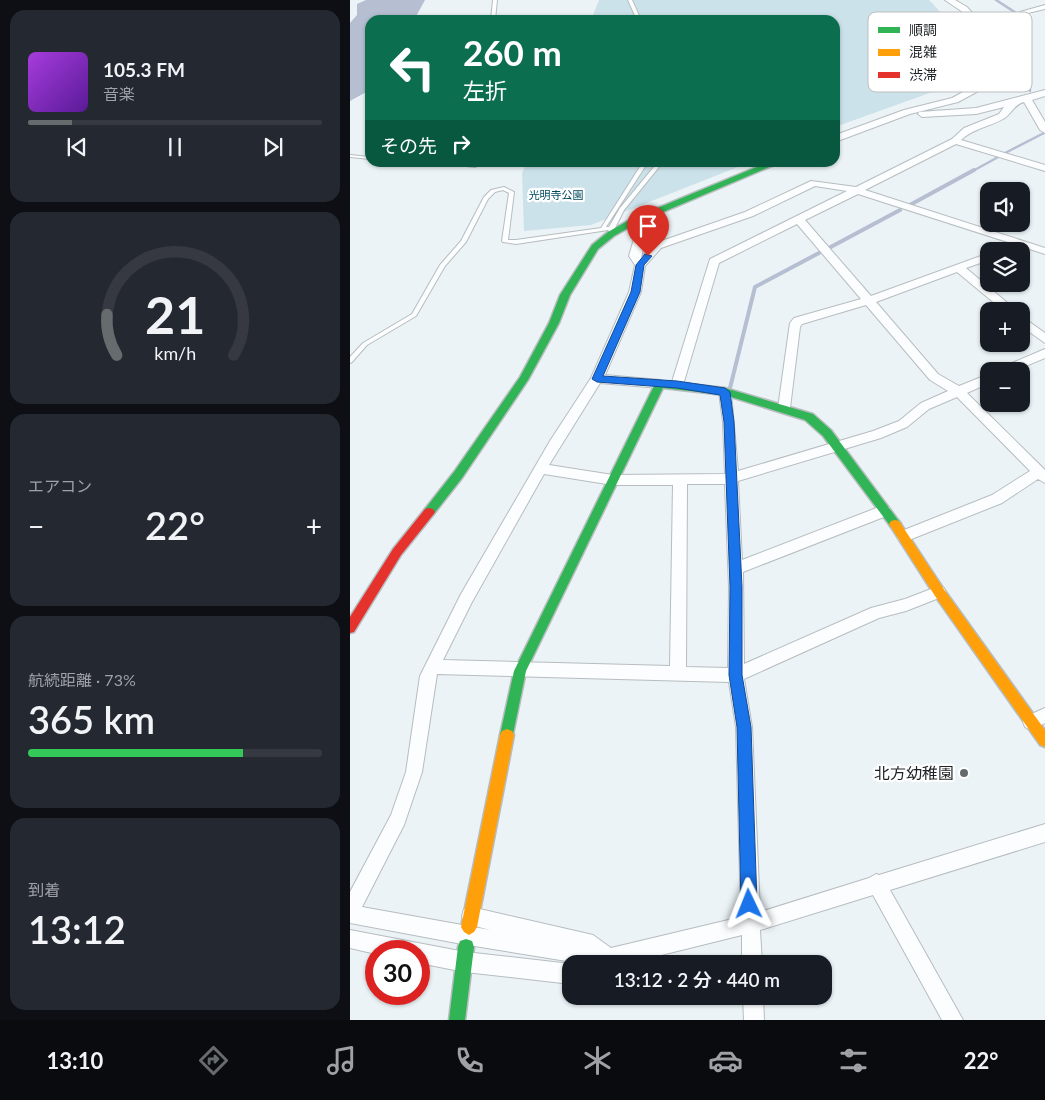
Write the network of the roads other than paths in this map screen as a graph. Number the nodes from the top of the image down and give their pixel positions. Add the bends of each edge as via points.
1 (495, 0) edge
2 (630, 0) edge
3 (949, 0) edge
4 (1045, 7) edge
5 (969, 12) edge
6 (1027, 12) edge
7 (1032, 14) edge
8 (494, 15) edge
9 (637, 15) edge
10 (1037, 16) dead end
11 (970, 92) edge
12 (1038, 96) edge
13 (1012, 103) junction
14 (897, 116) junction
15 (1045, 130) edge
16 (840, 137) edge
17 (955, 141) junction
18 (350, 156) edge
19 (365, 158) edge
20 (643, 167) edge
21 (657, 167) edge
22 (765, 167) edge
23 (1045, 168) edge
24 (856, 190) junction
25 (641, 218) junction
26 (799, 219) junction
27 (608, 231) junction
28 (1045, 251) edge
29 (980, 259) edge
30 (640, 265) junction
31 (958, 268) junction
32 (869, 300) junction
33 (1000, 302) edge
34 (1030, 328) edge
35 (1045, 340) edge
36 (1045, 353) edge
37 (350, 361) edge
38 (1024, 362) edge
39 (597, 379) junction
40 (980, 382) edge
41 (660, 384) junction
42 (677, 385) junction
43 (725, 392) junction
44 (959, 392) junction
45 (784, 408) junction
46 (837, 445) junction
47 (541, 469) junction
48 (1042, 475) edge
49 (730, 479) junction
50 (614, 480) junction
51 (680, 481) junction
52 (884, 511) junction
53 (904, 536) junction
54 (734, 569) junction
55 (939, 592) junction
56 (350, 628) edge
57 (432, 668) junction
58 (520, 671) junction
59 (678, 674) junction
60 (736, 675) junction
61 (1038, 718) edge
62 (1045, 741) edge
63 (1045, 833) edge
64 (876, 883) junction
65 (352, 909) edge
66 (470, 921) joint
67 (750, 924) junction
68 (350, 939) edge
69 (365, 942) edge
70 (430, 953) edge
71 (466, 955) junction
72 (572, 955) edge
73 (601, 955) edge
74 (630, 955) edge
75 (752, 955) edge
76 (562, 972) edge
77 (753, 1005) edge
78 (457, 1020) edge
79 (754, 1020) edge
80 (953, 1020) edge

1 - 8 lane
2 - 9 lane
3 - 5 street
4 - 6 street
7 - 10 street
11 - 14 street
12 - 13 street
12 - 15 street
13 - 14 street via 976,111
13 - 17 street via 1002,116 967,130
14 - 16 street
17 - 23 street
17 - 24 street
18 - 19 lane
20 - 27 lane
21 - 27 lane
22 - 25 street
24 - 26 street
24 - 28 street
24 - 30 street via 814,182 749,214 657,246
25 - 27 street
25 - 30 street via 643,225 634,256
26 - 32 street
26 - 42 street via 714,261
27 - 37 lane via 505,241 512,192 504,188 493,191 414,315 365,344
27 - 56 street via 581,268 524,378 458,475 397,552
29 - 31 street
30 - 39 street via 635,292
31 - 32 street
31 - 33 street
32 - 44 street via 934,377
32 - 45 street via 798,321 794,326
34 - 35 street
36 - 38 street
39 - 41 street
39 - 47 street
40 - 44 street
41 - 42 street
41 - 50 street
42 - 43 street
43 - 45 street
43 - 49 street
44 - 46 street via 925,406 903,424
44 - 48 street
45 - 46 street via 809,417
46 - 49 street
46 - 52 street
47 - 50 street
47 - 57 street via 466,598
48 - 53 street via 997,499
49 - 51 street
49 - 54 street
50 - 51 street
50 - 58 street
51 - 59 street
52 - 53 street
52 - 54 street
53 - 55 street
54 - 60 street
55 - 60 street via 876,612
55 - 61 street
57 - 58 street
57 - 65 street via 428,676 414,772 398,818
58 - 59 street
58 - 66 street
59 - 60 street
60 - 67 street via 744,727
61 - 62 street
63 - 64 street
64 - 67 street
64 - 80 street
65 - 72 street via 462,936
66 - 73 street via 592,945
67 - 74 street
67 - 75 street
68 - 69 street
70 - 71 street
71 - 76 street
71 - 78 street
77 - 79 street

